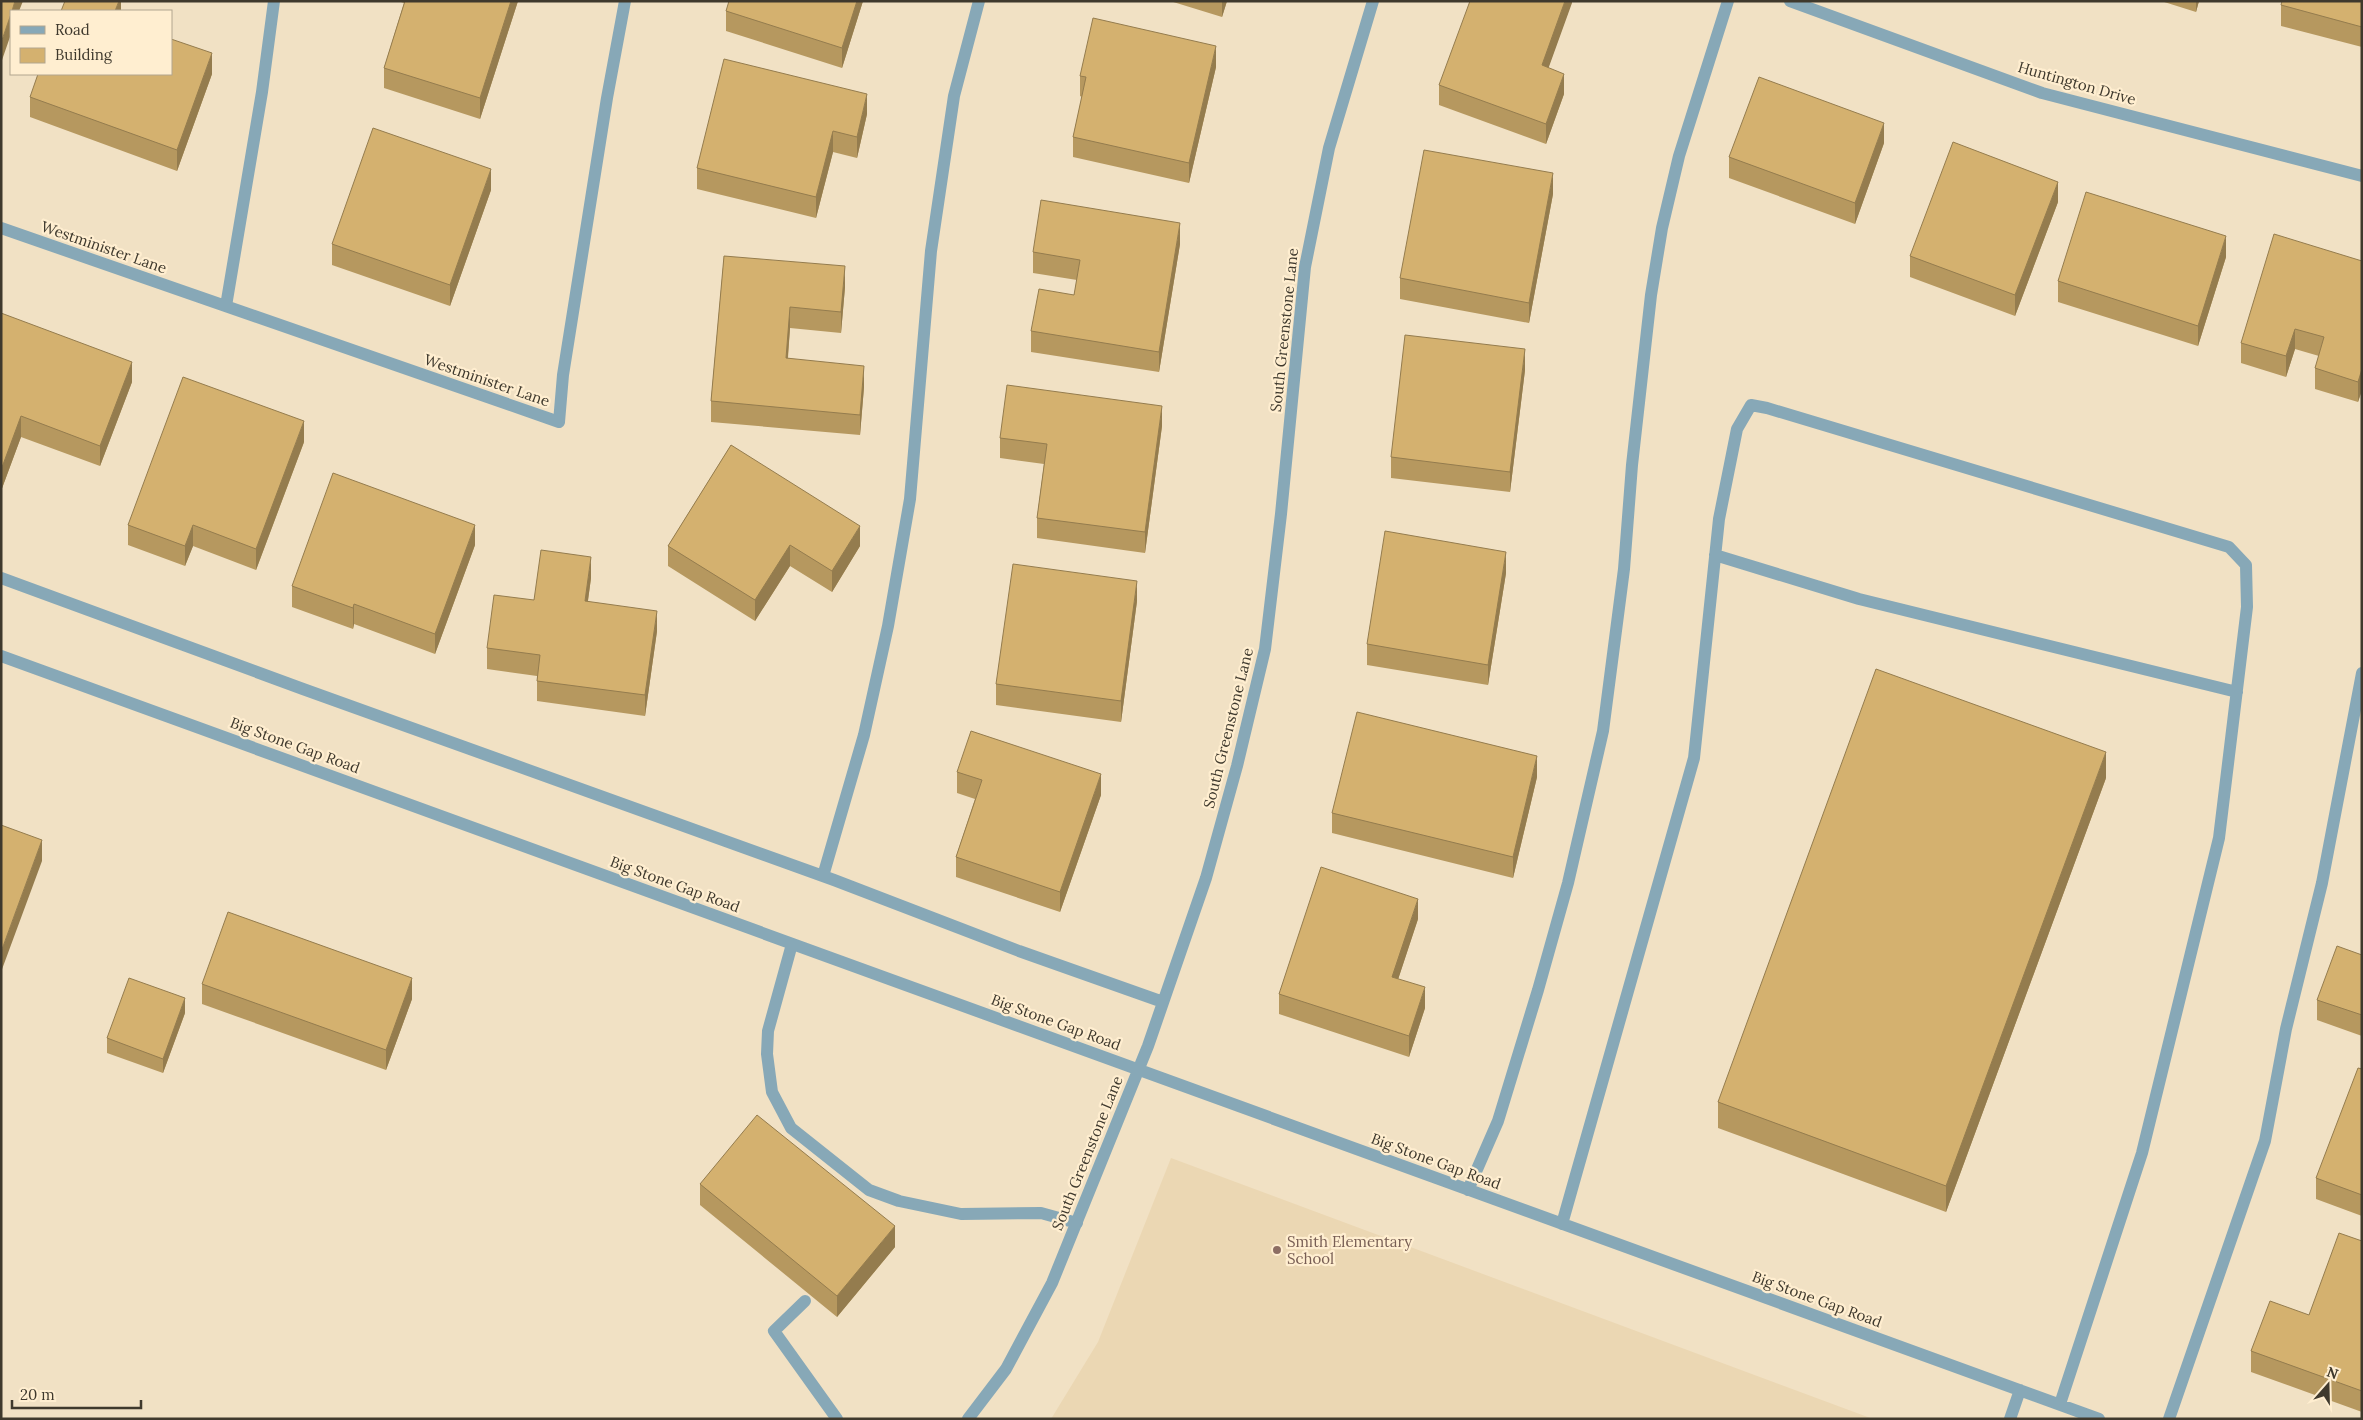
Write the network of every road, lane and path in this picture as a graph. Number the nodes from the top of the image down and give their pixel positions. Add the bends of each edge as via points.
1 (274, 1) edge
2 (625, 1) edge
3 (978, 1) edge
4 (1373, 1) edge
5 (1728, 1) edge
6 (1790, 1) edge
7 (2362, 176) edge
8 (1, 228) edge
9 (226, 306) junction
10 (1715, 556) junction
11 (1, 578) edge
12 (1, 656) edge
13 (2362, 673) edge
14 (2237, 692) junction
15 (823, 876) junction
16 (792, 944) junction
17 (1163, 1002) junction
18 (1138, 1070) junction
19 (1468, 1190) junction
20 (1077, 1223) junction
21 (1562, 1224) junction
22 (805, 1300) edge
23 (2020, 1390) junction
24 (2060, 1404) junction
25 (837, 1419) edge
26 (968, 1419) edge
27 (2010, 1419) edge
28 (2099, 1419) edge
29 (2168, 1419) edge

1 - 9 street
2 - 9 street, Westminister Lane via 563,376 560,422
3 - 15 street via 954,96 931,251 910,499 888,626 864,735
4 - 17 street, South Greenstone Lane via 1329,148 1305,267 1265,649 1206,878
5 - 19 street via 1678,156 1662,228 1651,295 1624,569 1603,731 1568,883 1538,990 1498,1121
6 - 7 street, Huntington Drive via 2042,93
8 - 9 street, Westminister Lane
10 - 14 street via 1859,599
10 - 14 street via 1719,519 1738,429 1751,405 1767,408 2229,547 2246,565 2247,607
10 - 21 street via 1694,758
11 - 15 street
12 - 16 street, Big Stone Gap Road
13 - 29 street via 2322,883 2286,1030 2265,1141
14 - 24 street via 2219,838 2144,1144
15 - 17 street
16 - 18 street, Big Stone Gap Road
16 - 20 street via 768,1031 767,1054 772,1092 791,1128 869,1190 899,1201 961,1214 1041,1213
17 - 18 street, South Greenstone Lane
18 - 19 street, Big Stone Gap Road
18 - 20 street, South Greenstone Lane
19 - 21 street, Big Stone Gap Road
20 - 26 street, South Greenstone Lane via 1052,1283 1006,1369
21 - 23 street, Big Stone Gap Road
22 - 25 street via 774,1331
23 - 24 street, Big Stone Gap Road
23 - 27 street
24 - 28 street, Big Stone Gap Road

